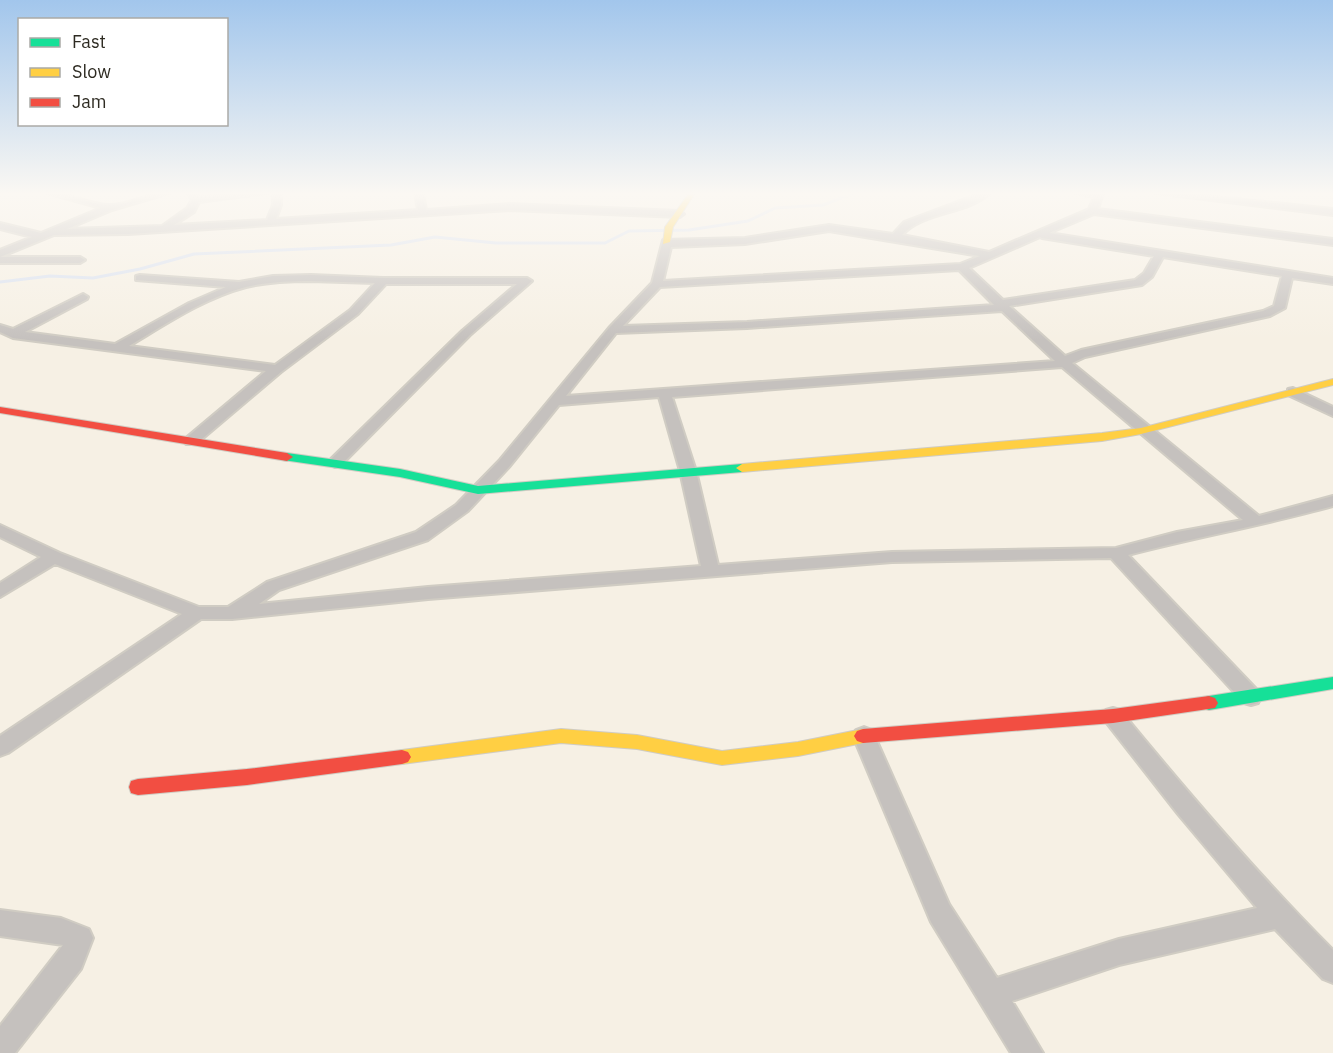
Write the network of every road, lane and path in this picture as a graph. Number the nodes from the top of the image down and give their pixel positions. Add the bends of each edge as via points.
1 (26, 242) edge
2 (667, 242) edge
3 (922, 242) edge
4 (1021, 242) edge
5 (1084, 242) edge
6 (0, 254) edge
7 (1160, 254) junction
8 (991, 255) junction
9 (0, 260) edge
10 (80, 260) dead end
11 (962, 267) junction
12 (1288, 274) junction
13 (140, 278) dead end
14 (383, 281) junction
15 (1333, 281) edge
16 (242, 285) junction
17 (657, 285) junction
18 (83, 297) dead end
19 (1001, 306) junction
20 (0, 328) edge
21 (613, 330) junction
22 (13, 334) junction
23 (117, 348) junction
24 (1066, 361) junction
25 (277, 369) junction
26 (1333, 382) edge
27 (1293, 392) junction
28 (665, 394) junction
29 (555, 401) junction
30 (0, 410) edge
31 (1333, 412) edge
32 (1141, 430) junction
33 (191, 441) junction
34 (335, 463) junction
35 (688, 471) junction
36 (478, 490) junction
37 (1333, 501) edge
38 (1256, 522) junction
39 (0, 530) edge
40 (1116, 553) junction
41 (54, 557) junction
42 (711, 571) junction
43 (0, 591) edge
44 (197, 613) junction
45 (232, 613) junction
46 (1333, 683) edge
47 (1251, 697) junction
48 (1113, 716) junction
49 (864, 736) junction
50 (0, 747) edge
51 (138, 787) dead end
52 (1280, 915) junction
53 (0, 922) edge
54 (1328, 956) edge
55 (990, 994) junction
56 (0, 1049) edge
57 (1028, 1053) edge

1 - 6 street
2 - 17 street
3 - 8 street
4 - 8 street
5 - 7 street
7 - 12 street
7 - 19 street via 1148,275 1138,283
8 - 11 street
9 - 10 street
11 - 17 street
11 - 19 street
12 - 15 street
12 - 24 street via 1279,308 1266,314 1081,354
13 - 16 street
14 - 16 street via 292,280
14 - 25 street via 354,312
14 - 34 street via 527,281 466,333
16 - 23 street via 186,309
17 - 21 street
18 - 22 street
19 - 21 street
19 - 24 street
20 - 22 street
21 - 29 street
22 - 23 street
23 - 25 street
24 - 28 street via 1044,367 788,382
24 - 32 street
25 - 33 street
26 - 27 street
27 - 31 street
27 - 32 street
28 - 29 street
28 - 35 street
29 - 36 street
30 - 33 street
32 - 35 street via 1090,438
32 - 38 street
33 - 34 street
34 - 36 street
35 - 36 street
35 - 42 street
36 - 45 street via 462,508 422,536 273,586
37 - 38 street
38 - 40 street
39 - 41 street
40 - 42 street via 892,557
40 - 47 street
41 - 43 street
41 - 44 street
42 - 45 street via 428,592
44 - 45 street
44 - 50 street
46 - 47 street
47 - 48 street
48 - 49 street
48 - 52 street
49 - 51 street via 722,758 638,742 561,736 248,777
49 - 55 street via 940,913
52 - 54 street
52 - 55 street via 1119,952
53 - 56 street via 61,931 80,938 70,959
55 - 57 street

